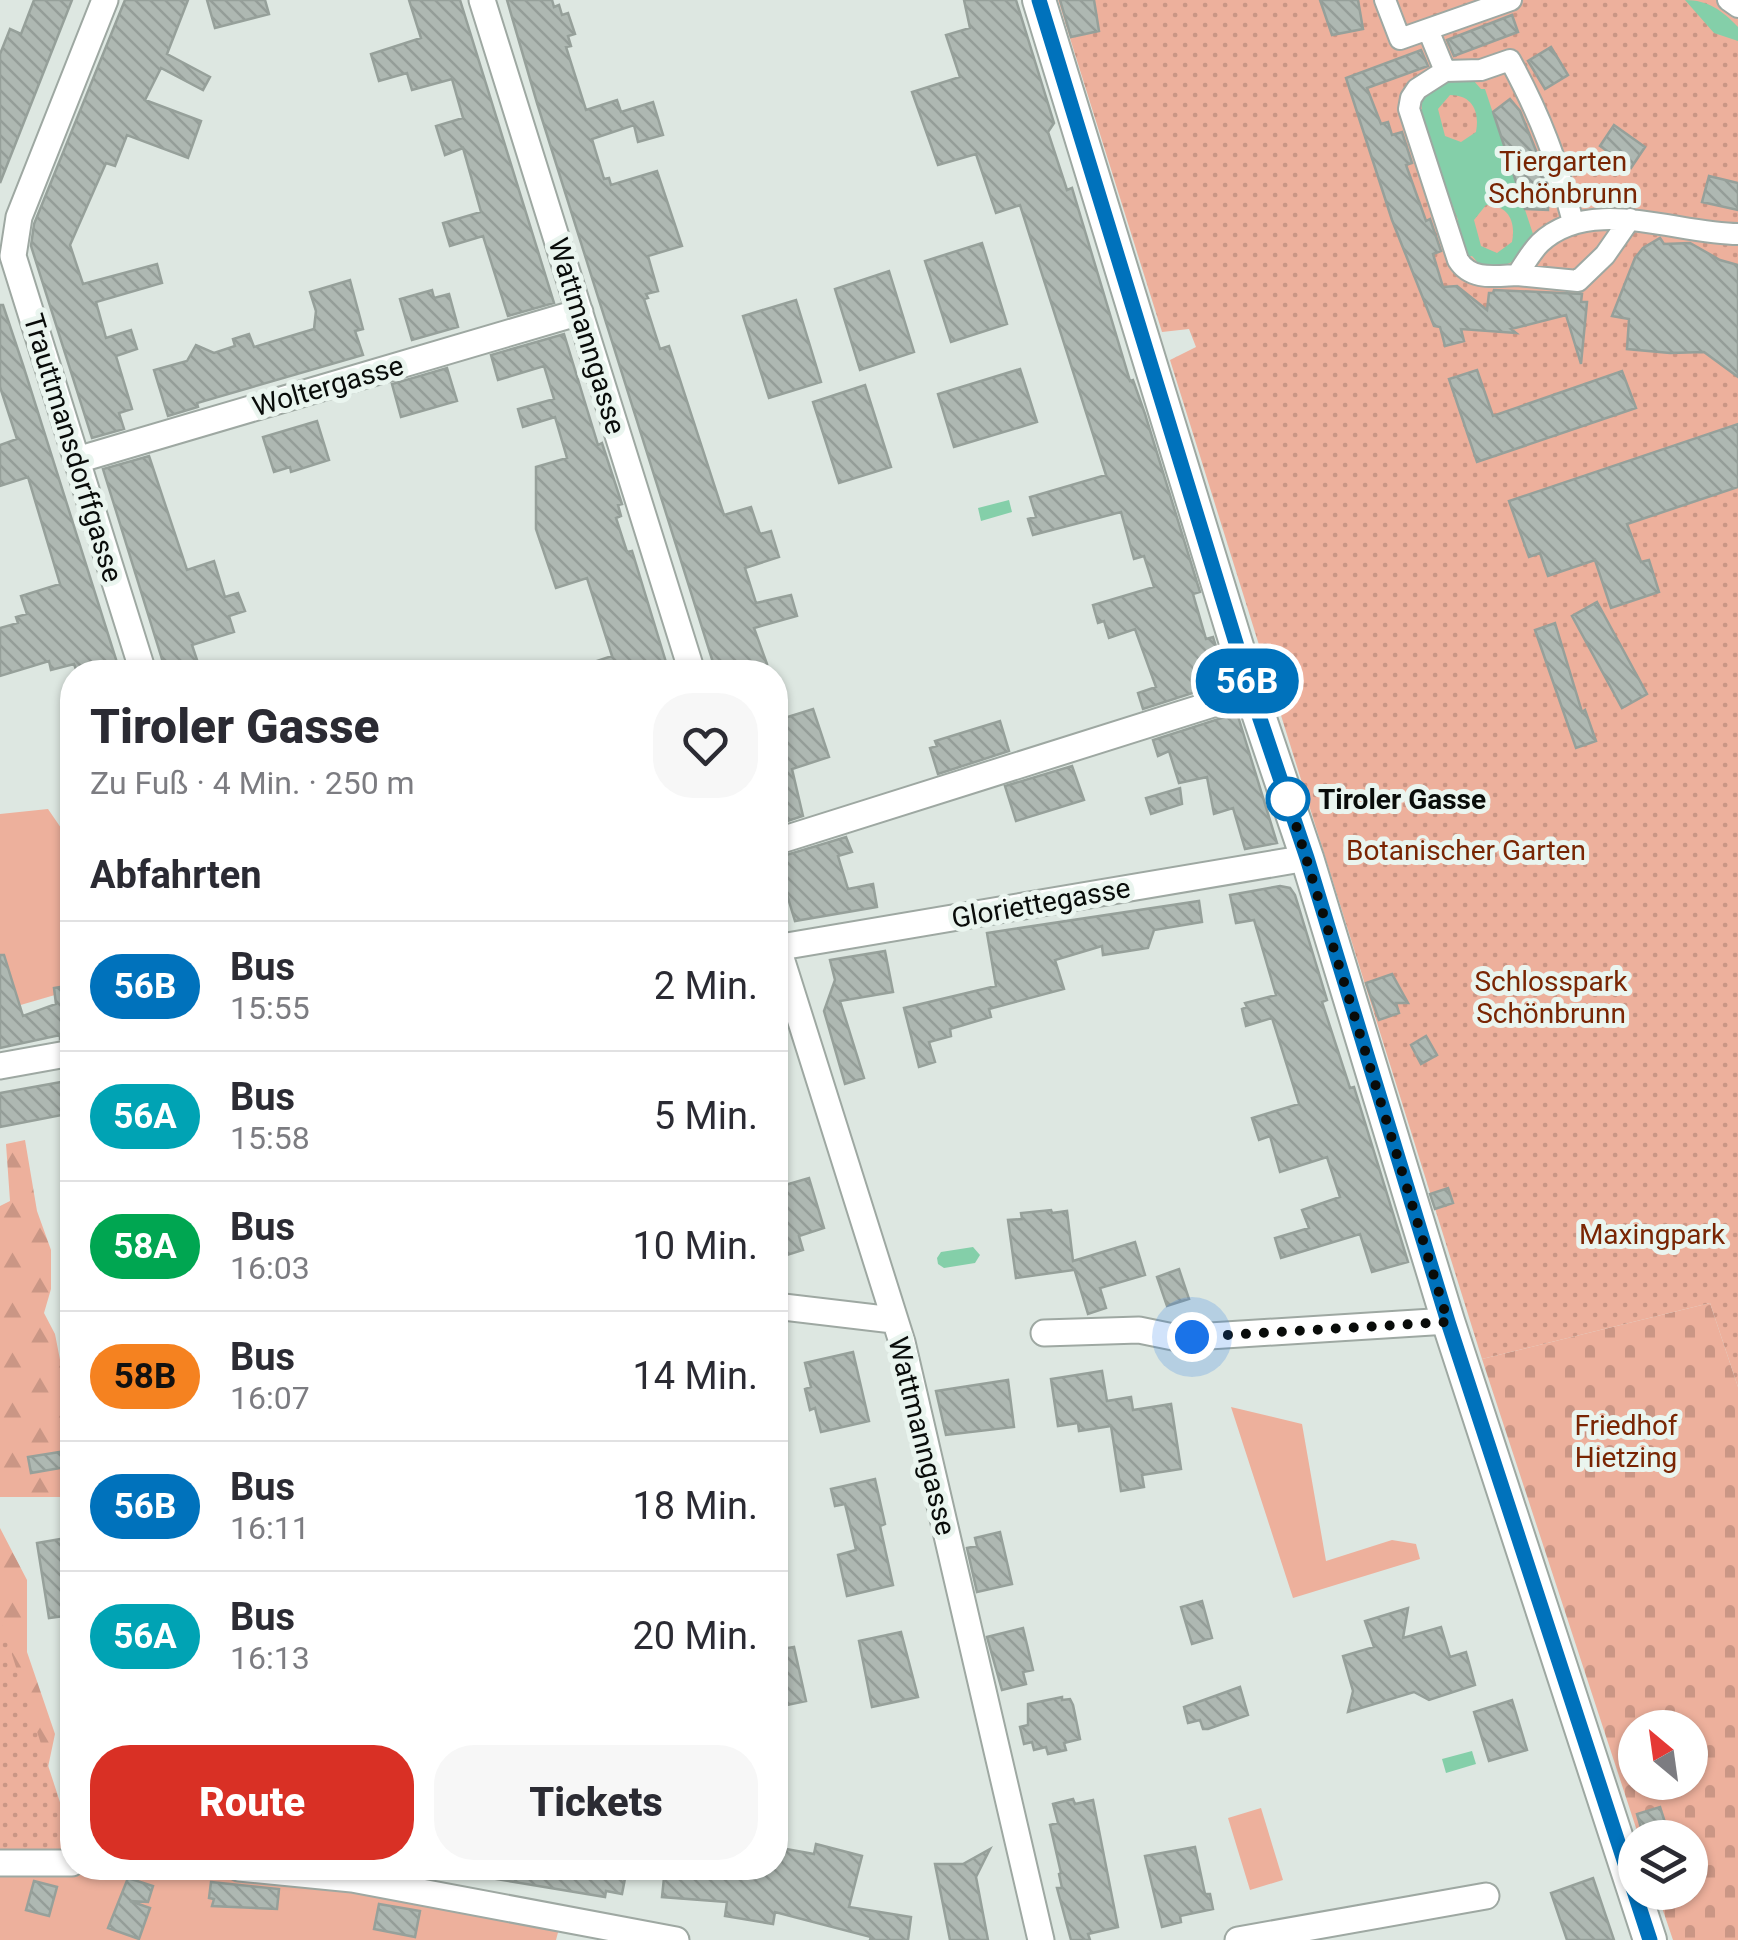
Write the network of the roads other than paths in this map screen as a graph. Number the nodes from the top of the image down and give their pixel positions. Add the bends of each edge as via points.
1 (106, 0) edge
2 (482, 0) edge
3 (1039, 0) edge
4 (1384, 0) edge
5 (1728, 0) edge
6 (1507, 1) edge
7 (1738, 7) edge
8 (1429, 32) junction
9 (1444, 71) junction
10 (1630, 219) junction
11 (1573, 222) junction
12 (1738, 234) edge
13 (1517, 275) junction
14 (580, 312) junction
15 (76, 460) junction
16 (139, 660) edge
17 (688, 660) edge
18 (1251, 692) junction
19 (788, 838) edge
20 (1307, 858) junction
21 (788, 943) edge
22 (788, 983) edge
23 (60, 1055) edge
24 (0, 1066) edge
25 (788, 1308) edge
26 (893, 1320) junction
27 (1448, 1322) junction
28 (1044, 1333) dead end
29 (0, 1863) edge
30 (60, 1863) edge
31 (362, 1880) edge
32 (1486, 1896) dead end
33 (1361, 1929) edge
34 (676, 1940) edge
35 (1042, 1940) edge
36 (1238, 1940) edge
37 (1650, 1940) edge

1 - 15 street, Trauttmansdorffgasse via 19,217 13,256
2 - 14 street, Wattmanngasse
3 - 18 street
4 - 8 street via 1400,40
5 - 7 street
6 - 8 street
8 - 9 street
9 - 11 street via 1510,60 1546,130
9 - 13 street via 1417,89 1409,106 1456,253 1473,274
10 - 11 street
10 - 12 street
10 - 13 street via 1578,282
11 - 13 street via 1540,243
14 - 15 street, Woltergasse
14 - 17 street, Wattmanngasse
15 - 16 street, Trauttmansdorffgasse
18 - 19 street
18 - 20 street
20 - 21 street, Gloriettegasse
20 - 27 street
22 - 26 street, Wattmanngasse
23 - 24 street
25 - 26 street
26 - 35 street, Wattmanngasse
27 - 28 street via 1178,1338 1139,1330
27 - 37 street
29 - 30 street
31 - 34 street
32 - 33 street
33 - 36 street

